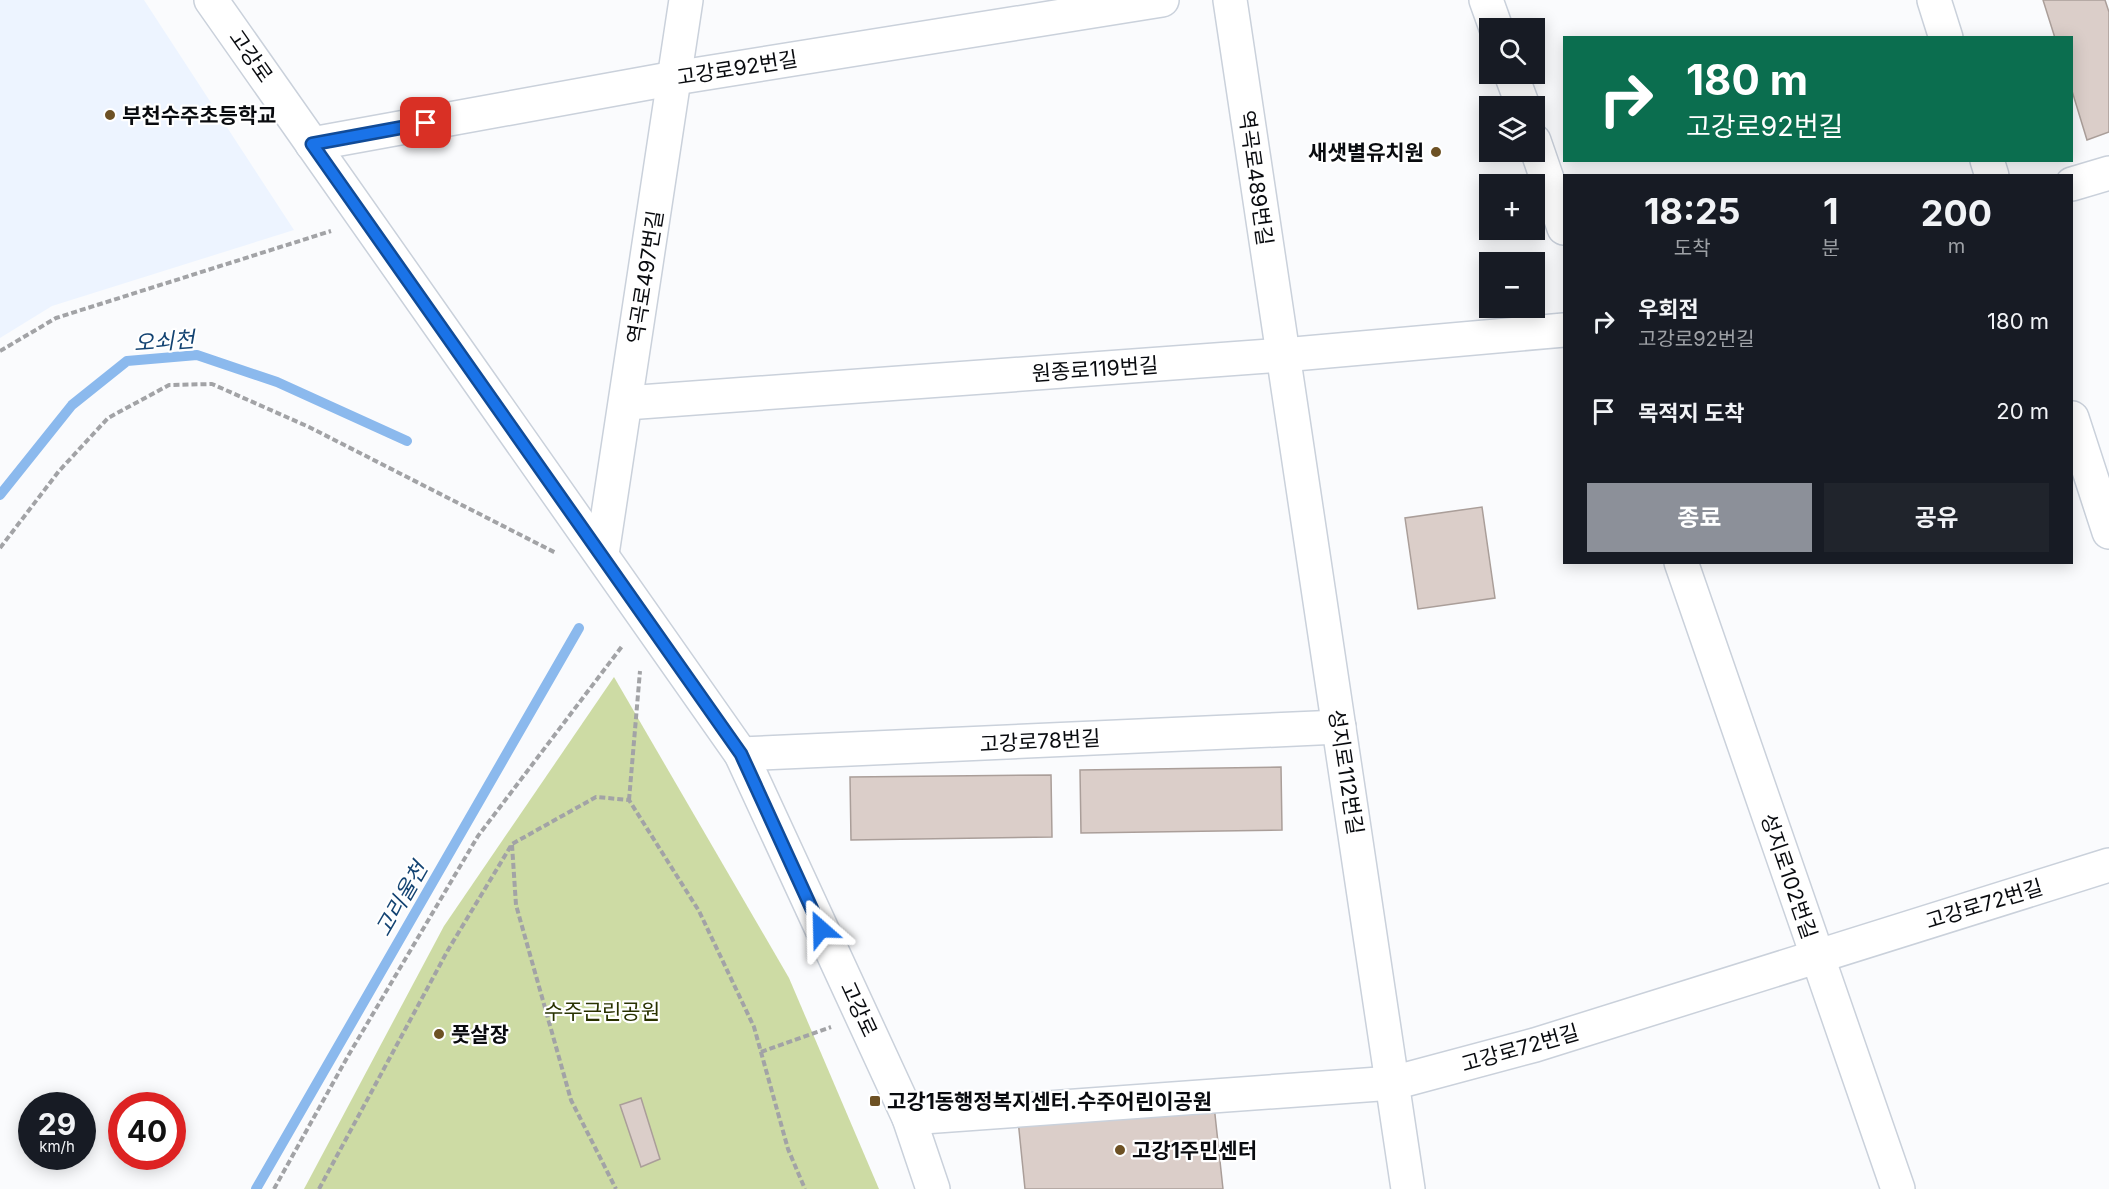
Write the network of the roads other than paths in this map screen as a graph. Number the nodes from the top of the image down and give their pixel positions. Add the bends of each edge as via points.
1 (211, 0) edge
2 (686, 0) edge
3 (1162, 0) edge
4 (1230, 0) edge
5 (1486, 0) edge
6 (1934, 0) edge
7 (1492, 18) edge
8 (1945, 36) edge
9 (675, 78) junction
10 (312, 144) junction
11 (1541, 162) edge
12 (2109, 173) edge
13 (2073, 184) edge
14 (1563, 225) edge
15 (1563, 330) edge
16 (1283, 355) junction
17 (626, 404) junction
18 (2073, 421) edge
19 (2109, 532) edge
20 (602, 554) junction
21 (1682, 564) edge
22 (1339, 727) junction
23 (741, 754) junction
24 (2109, 865) edge
25 (1817, 956) junction
26 (1393, 1083) junction
27 (909, 1118) junction
28 (933, 1189) edge
29 (1408, 1189) edge
30 (1898, 1189) edge

1 - 10 street, 고강로
2 - 9 street, 역곡로497번길
3 - 9 street, 고강로92번길
4 - 16 street, 역곡로489번길
5 - 7 street
6 - 8 street
9 - 10 street, 고강로92번길
9 - 17 street, 역곡로497번길
10 - 20 street, 고강로
11 - 14 street
12 - 13 street
15 - 16 street, 원종로119번길
16 - 17 street, 원종로119번길
16 - 22 street, 성지로112번길
17 - 20 street, 역곡로497번길
18 - 19 street
20 - 23 street, 고강로
21 - 25 street, 성지로102번길
22 - 23 street, 고강로78번길
22 - 26 street, 성지로112번길
23 - 27 street, 고강로
24 - 25 street, 고강로72번길
25 - 26 street, 고강로72번길 via 1535,1045
25 - 30 street, 성지로102번길
26 - 27 street, 고강로72번길
26 - 29 street, 성지로112번길
27 - 28 street, 고강로

